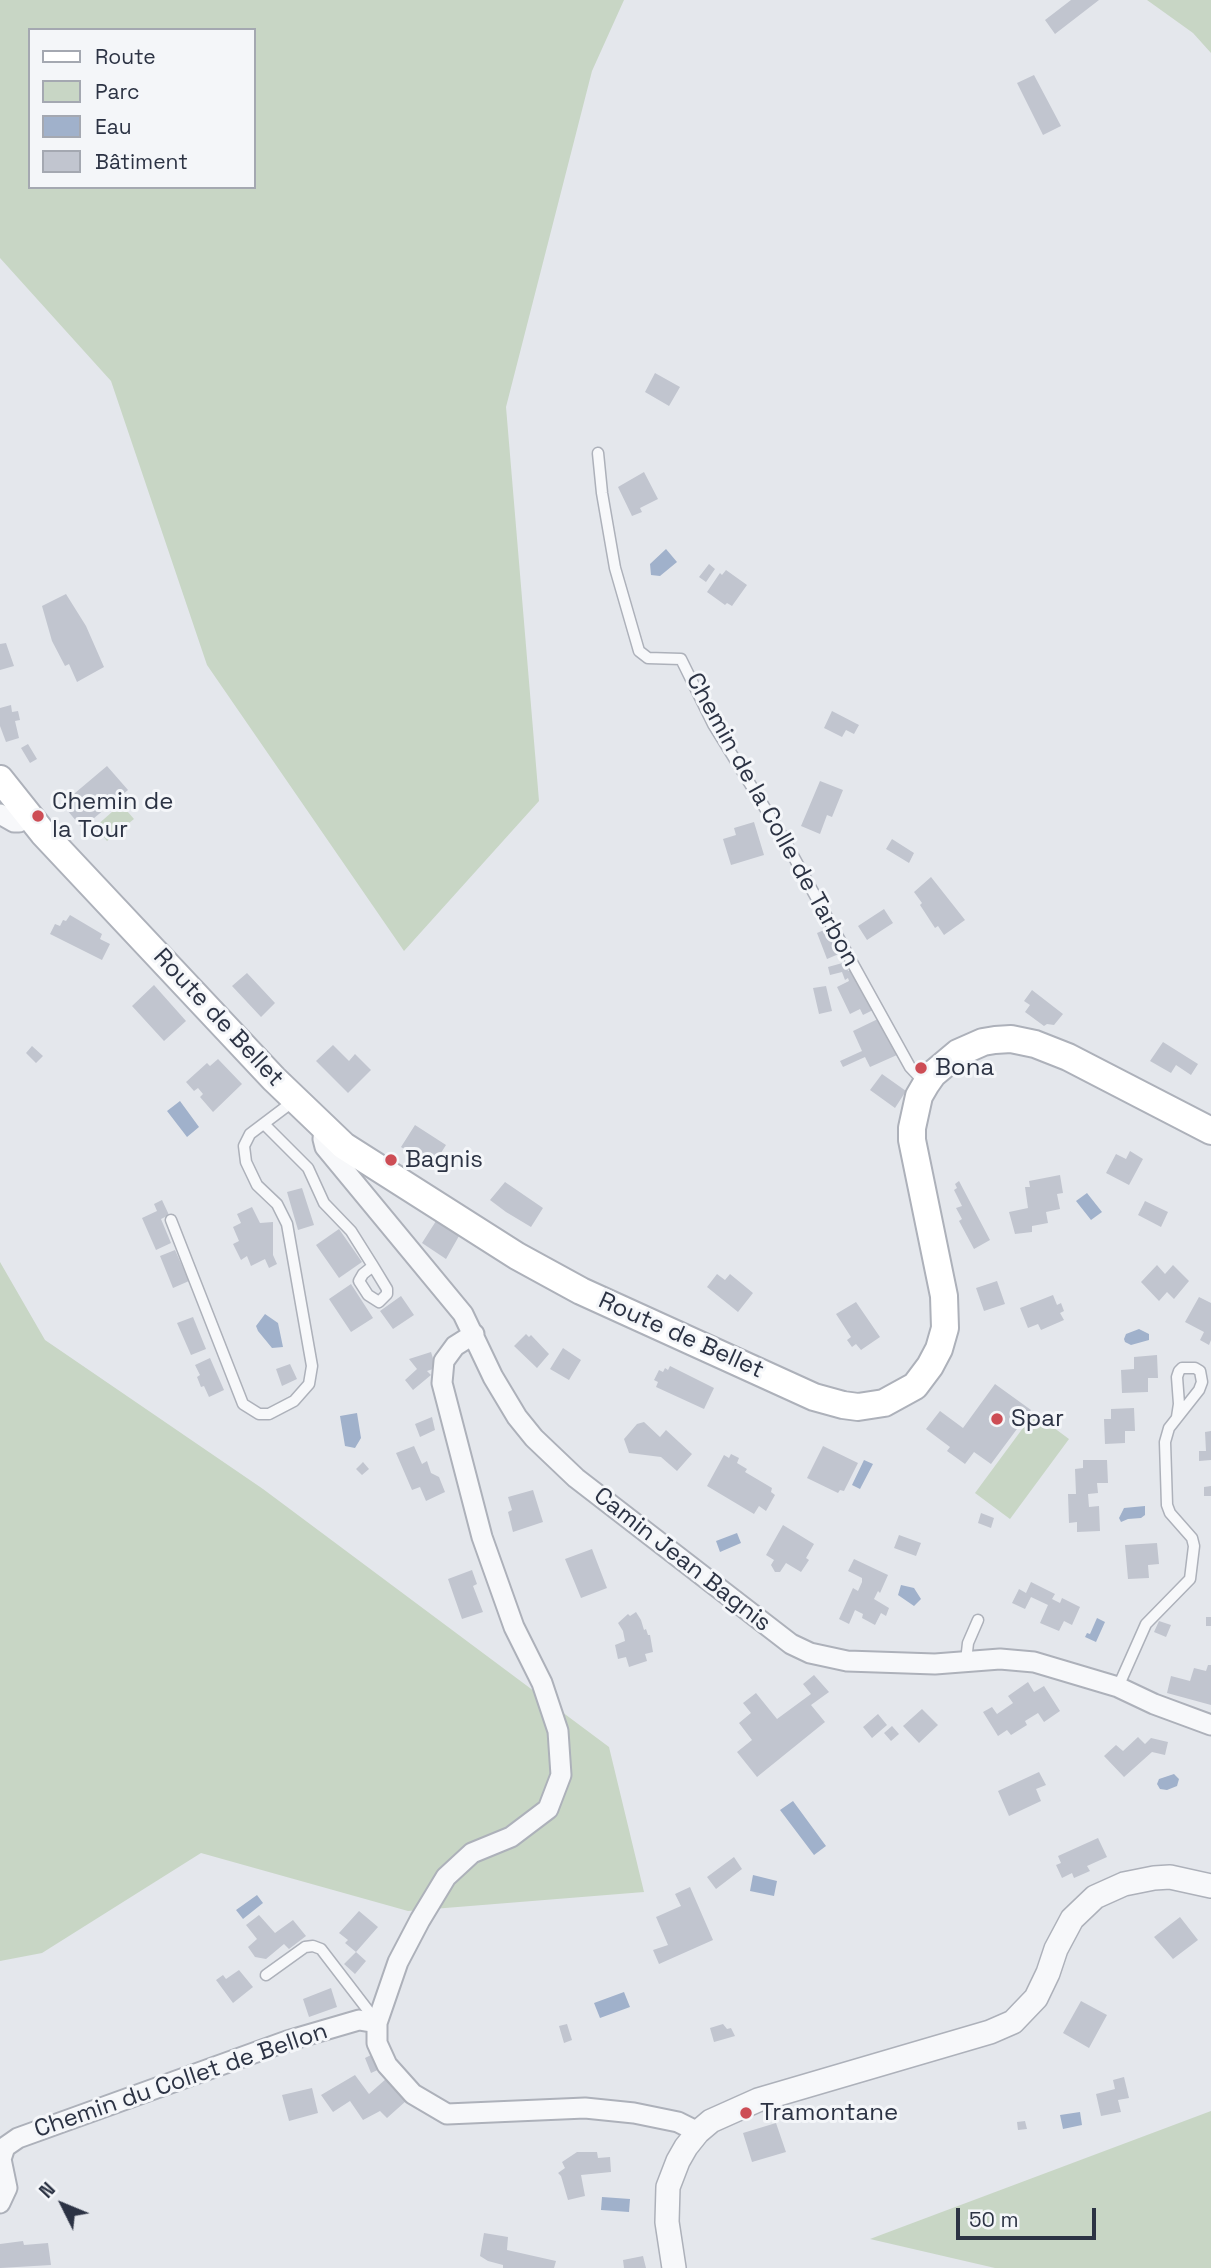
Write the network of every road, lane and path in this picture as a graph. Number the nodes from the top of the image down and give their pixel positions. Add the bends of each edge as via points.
1 (598, 453) dead end
2 (0, 779) edge
3 (0, 814) edge
4 (28, 816) junction
5 (926, 1084) junction
6 (295, 1100) junction
7 (264, 1124) junction
8 (324, 1129) junction
9 (1211, 1130) edge
10 (171, 1220) dead end
11 (373, 1266) dead end
12 (474, 1334) junction
13 (1177, 1417) junction
14 (978, 1620) dead end
15 (966, 1661) junction
16 (1118, 1688) junction
17 (1211, 1725) edge
18 (1211, 1886) edge
19 (266, 1975) dead end
20 (377, 2023) junction
21 (698, 2132) junction
22 (0, 2203) edge
23 (674, 2268) edge

1 - 5 lane, Chemin de la Colle de Tarbon via 615,568 639,651 648,658 681,659 713,724 781,834 910,1067
2 - 4 main road, Route de Bellet
3 - 4 street via 14,822
4 - 6 main road, Route de Bellet
5 - 8 main road, Route de Bellet via 913,1117 912,1140 944,1296 945,1328 922,1378 897,1397 871,1406 814,1397 581,1291 517,1256
5 - 9 main road, Route de Bellet via 958,1053 983,1042 1011,1039 1068,1057
6 - 7 lane
6 - 8 main road, Route de Bellet
7 - 10 lane via 250,1134 244,1146 257,1185 277,1204 287,1224 312,1366 309,1384 294,1401 269,1414 259,1414 243,1404
7 - 11 lane via 308,1168 324,1203 351,1231
8 - 12 street, Camin Jean Bagnis via 325,1147 463,1314
12 - 15 street, Camin Jean Bagnis via 517,1418 549,1455 791,1644 847,1661
12 - 20 street via 455,1346 444,1361 442,1383 482,1537 558,1731 561,1774 548,1809 511,1836 472,1853 446,1877 398,1962
13 - 13 lane via 1202,1382 1195,1368 1179,1371
13 - 16 lane via 1165,1442 1167,1505 1192,1538 1190,1579 1146,1624
14 - 15 lane
15 - 16 street, Camin Jean Bagnis via 1034,1662
16 - 17 street, Camin Jean Bagnis
18 - 21 street via 1154,1878 1095,1897 1072,1919 1036,1998 1013,2022 758,2101 726,2113
19 - 20 lane via 313,1946 321,1950
20 - 21 street via 377,2043 387,2065 413,2094 447,2114 585,2108 678,2122
20 - 22 street, Chemin du Collet de Bellon via 359,2020 287,2041 18,2138 5,2147 1,2160 7,2188
21 - 23 street via 678,2161 668,2187 667,2222

